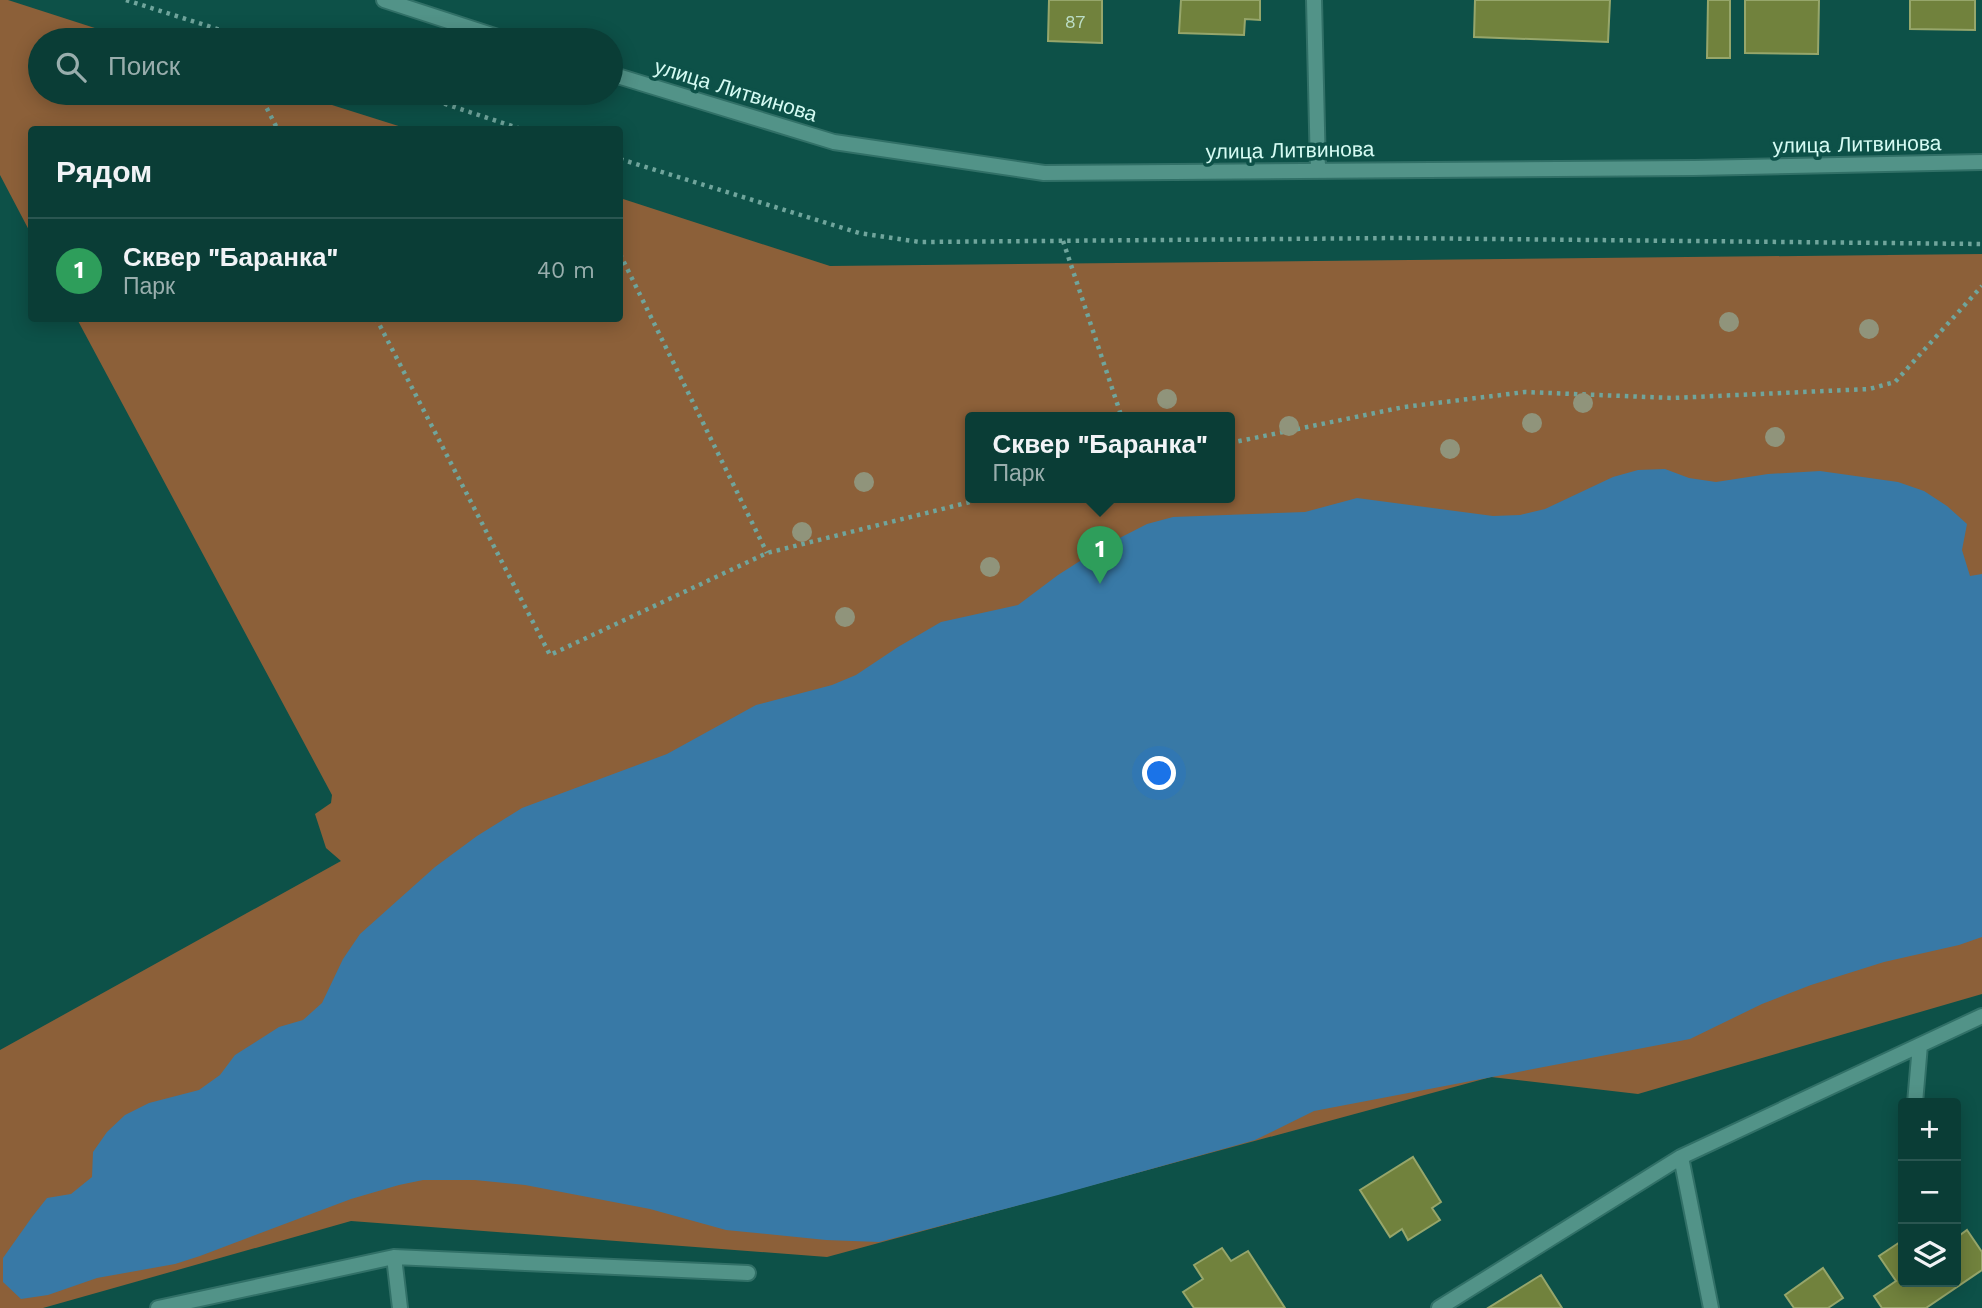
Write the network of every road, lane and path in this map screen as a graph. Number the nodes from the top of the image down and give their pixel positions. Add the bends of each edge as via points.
1 (125, 0) edge
2 (384, 0) edge
3 (437, 0) edge
4 (1314, 0) edge
5 (433, 16) junction
6 (214, 28) edge
7 (470, 28) edge
8 (623, 78) edge
9 (265, 105) edge
10 (448, 105) edge
11 (276, 126) edge
12 (512, 126) edge
13 (623, 160) edge
14 (1982, 162) edge
15 (1318, 170) junction
16 (1063, 241) junction
17 (1982, 244) edge
18 (623, 260) edge
19 (1982, 286) edge
20 (378, 322) edge
21 (1120, 412) edge
22 (1235, 442) edge
23 (966, 503) edge
24 (767, 553) junction
25 (1982, 1016) edge
26 (1920, 1045) junction
27 (1915, 1098) edge
28 (1681, 1157) junction
29 (394, 1257) junction
30 (748, 1273) dead end
31 (158, 1308) edge
32 (400, 1308) edge
33 (1439, 1308) edge
34 (1711, 1308) edge

1 - 6 path
2 - 5 street
3 - 5 street
4 - 15 street
5 - 7 street
8 - 15 street, улица Литвинова via 834,142 1044,173
9 - 11 path
10 - 12 path
13 - 16 path via 859,233 920,242
14 - 15 street, улица Литвинова
16 - 17 path via 1397,238
16 - 21 path
18 - 24 path
19 - 22 path via 1895,382 1869,389 1672,398 1525,391 1404,407
20 - 24 path via 550,655
23 - 24 path
25 - 26 street
26 - 27 street
26 - 28 street
28 - 33 street
28 - 34 street
29 - 30 street
29 - 31 street
29 - 32 street

